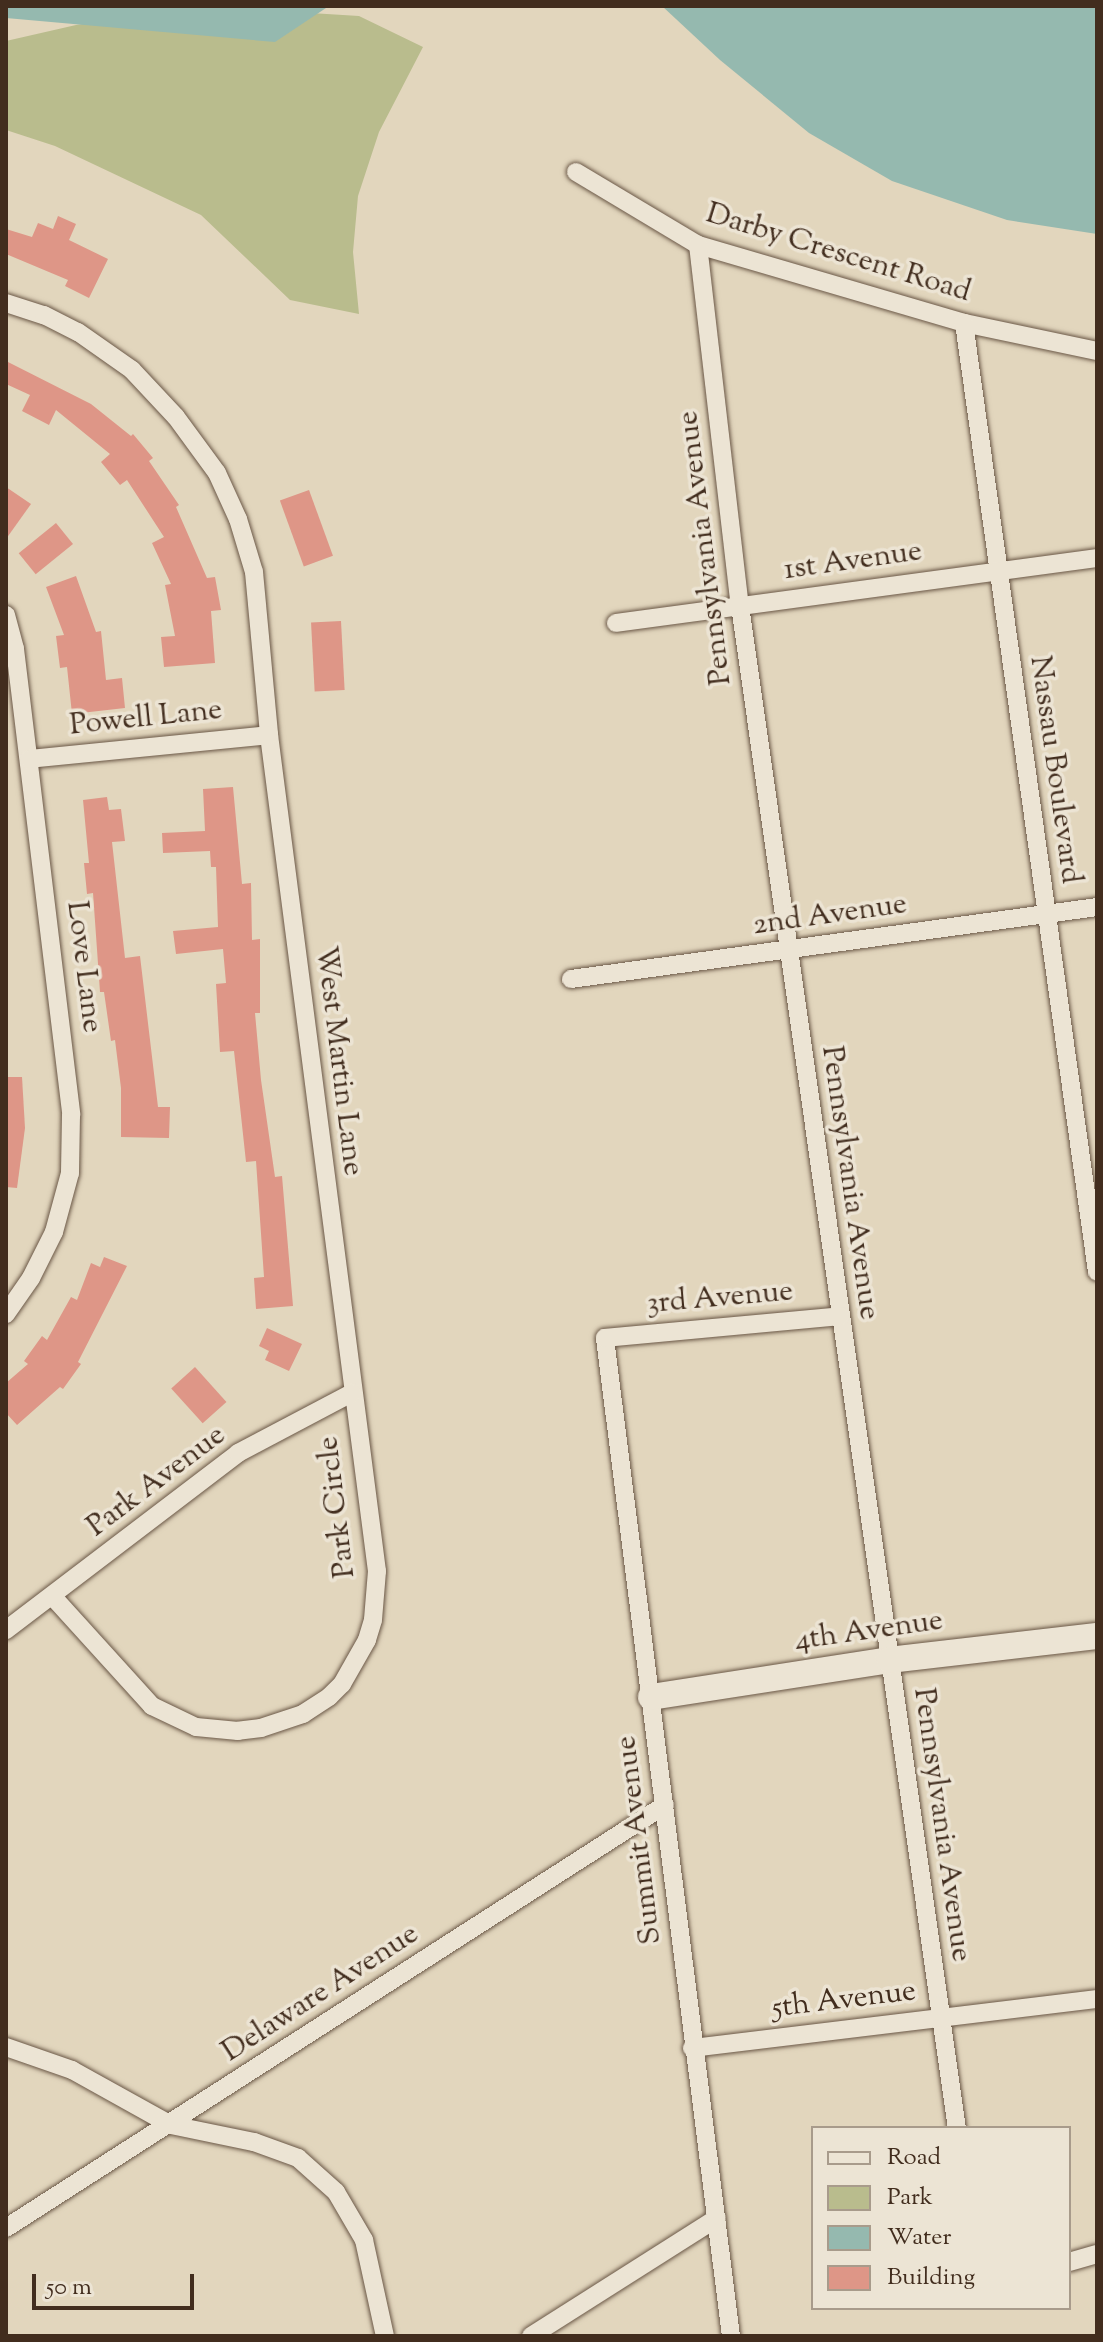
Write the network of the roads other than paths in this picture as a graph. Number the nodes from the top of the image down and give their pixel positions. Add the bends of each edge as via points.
1 (576, 172) dead end
2 (698, 245) junction
3 (6, 303) edge
4 (964, 323) junction
5 (1097, 351) edge
6 (1097, 558) edge
7 (998, 571) junction
8 (740, 606) junction
9 (6, 615) edge
10 (616, 623) dead end
11 (269, 735) junction
12 (29, 759) junction
13 (1097, 907) edge
14 (1046, 913) junction
15 (788, 951) junction
16 (571, 979) dead end
17 (1097, 1272) edge
18 (6, 1314) edge
19 (840, 1316) junction
20 (605, 1338) joint
21 (352, 1393) junction
22 (53, 1597) junction
23 (6, 1630) edge
24 (1097, 1636) edge
25 (889, 1660) junction
26 (651, 1697) junction
27 (665, 1805) junction
28 (1097, 1999) edge
29 (940, 2018) junction
30 (6, 2047) edge
31 (692, 2048) junction
32 (171, 2125) junction
33 (957, 2126) edge
34 (717, 2218) junction
35 (6, 2228) edge
36 (1097, 2254) edge
37 (1071, 2261) edge
38 (385, 2336) edge
39 (531, 2336) edge
40 (731, 2336) edge

1 - 2 street, Darby Crescent Road
2 - 4 street, Darby Crescent Road
2 - 8 street, Pennsylvania Avenue
3 - 11 street, West Martin Lane via 78,332 132,370 176,417 217,473 254,572
4 - 5 street, Darby Crescent Road
4 - 7 street, Nassau Boulevard
6 - 7 street, 1st Avenue
7 - 8 street, 1st Avenue
7 - 14 street, Nassau Boulevard
8 - 10 street, 1st Avenue
8 - 15 street, Pennsylvania Avenue
9 - 12 street, Love Lane
11 - 12 street, Powell Lane
11 - 21 street, West Martin Lane
12 - 18 street, Love Lane via 68,1067 70,1173 54,1232
13 - 14 street, 2nd Avenue
14 - 15 street, 2nd Avenue
14 - 17 street, Nassau Boulevard
15 - 16 street, 2nd Avenue
15 - 19 street, Pennsylvania Avenue
19 - 20 street, 3rd Avenue
19 - 25 street, Pennsylvania Avenue
20 - 26 street, Summit Avenue
21 - 22 street, Park Avenue via 238,1453
21 - 22 street, Park Circle via 377,1571 376,1600 360,1657 319,1705 273,1725 238,1731 196,1727 152,1706 132,1688
22 - 23 street, Park Avenue
24 - 25 street, 4th Avenue
25 - 26 street, 4th Avenue
25 - 29 street, Pennsylvania Avenue
26 - 27 street, Summit Avenue
27 - 31 street, Summit Avenue
27 - 32 street, Delaware Avenue
28 - 29 street, 5th Avenue
29 - 31 street, 5th Avenue
29 - 33 street, Pennsylvania Avenue
30 - 32 street via 72,2070
31 - 34 street, Summit Avenue
32 - 35 street, Delaware Avenue
32 - 38 street via 254,2142 298,2158 336,2192 364,2240
34 - 39 street
34 - 40 street, Summit Avenue
36 - 37 street

